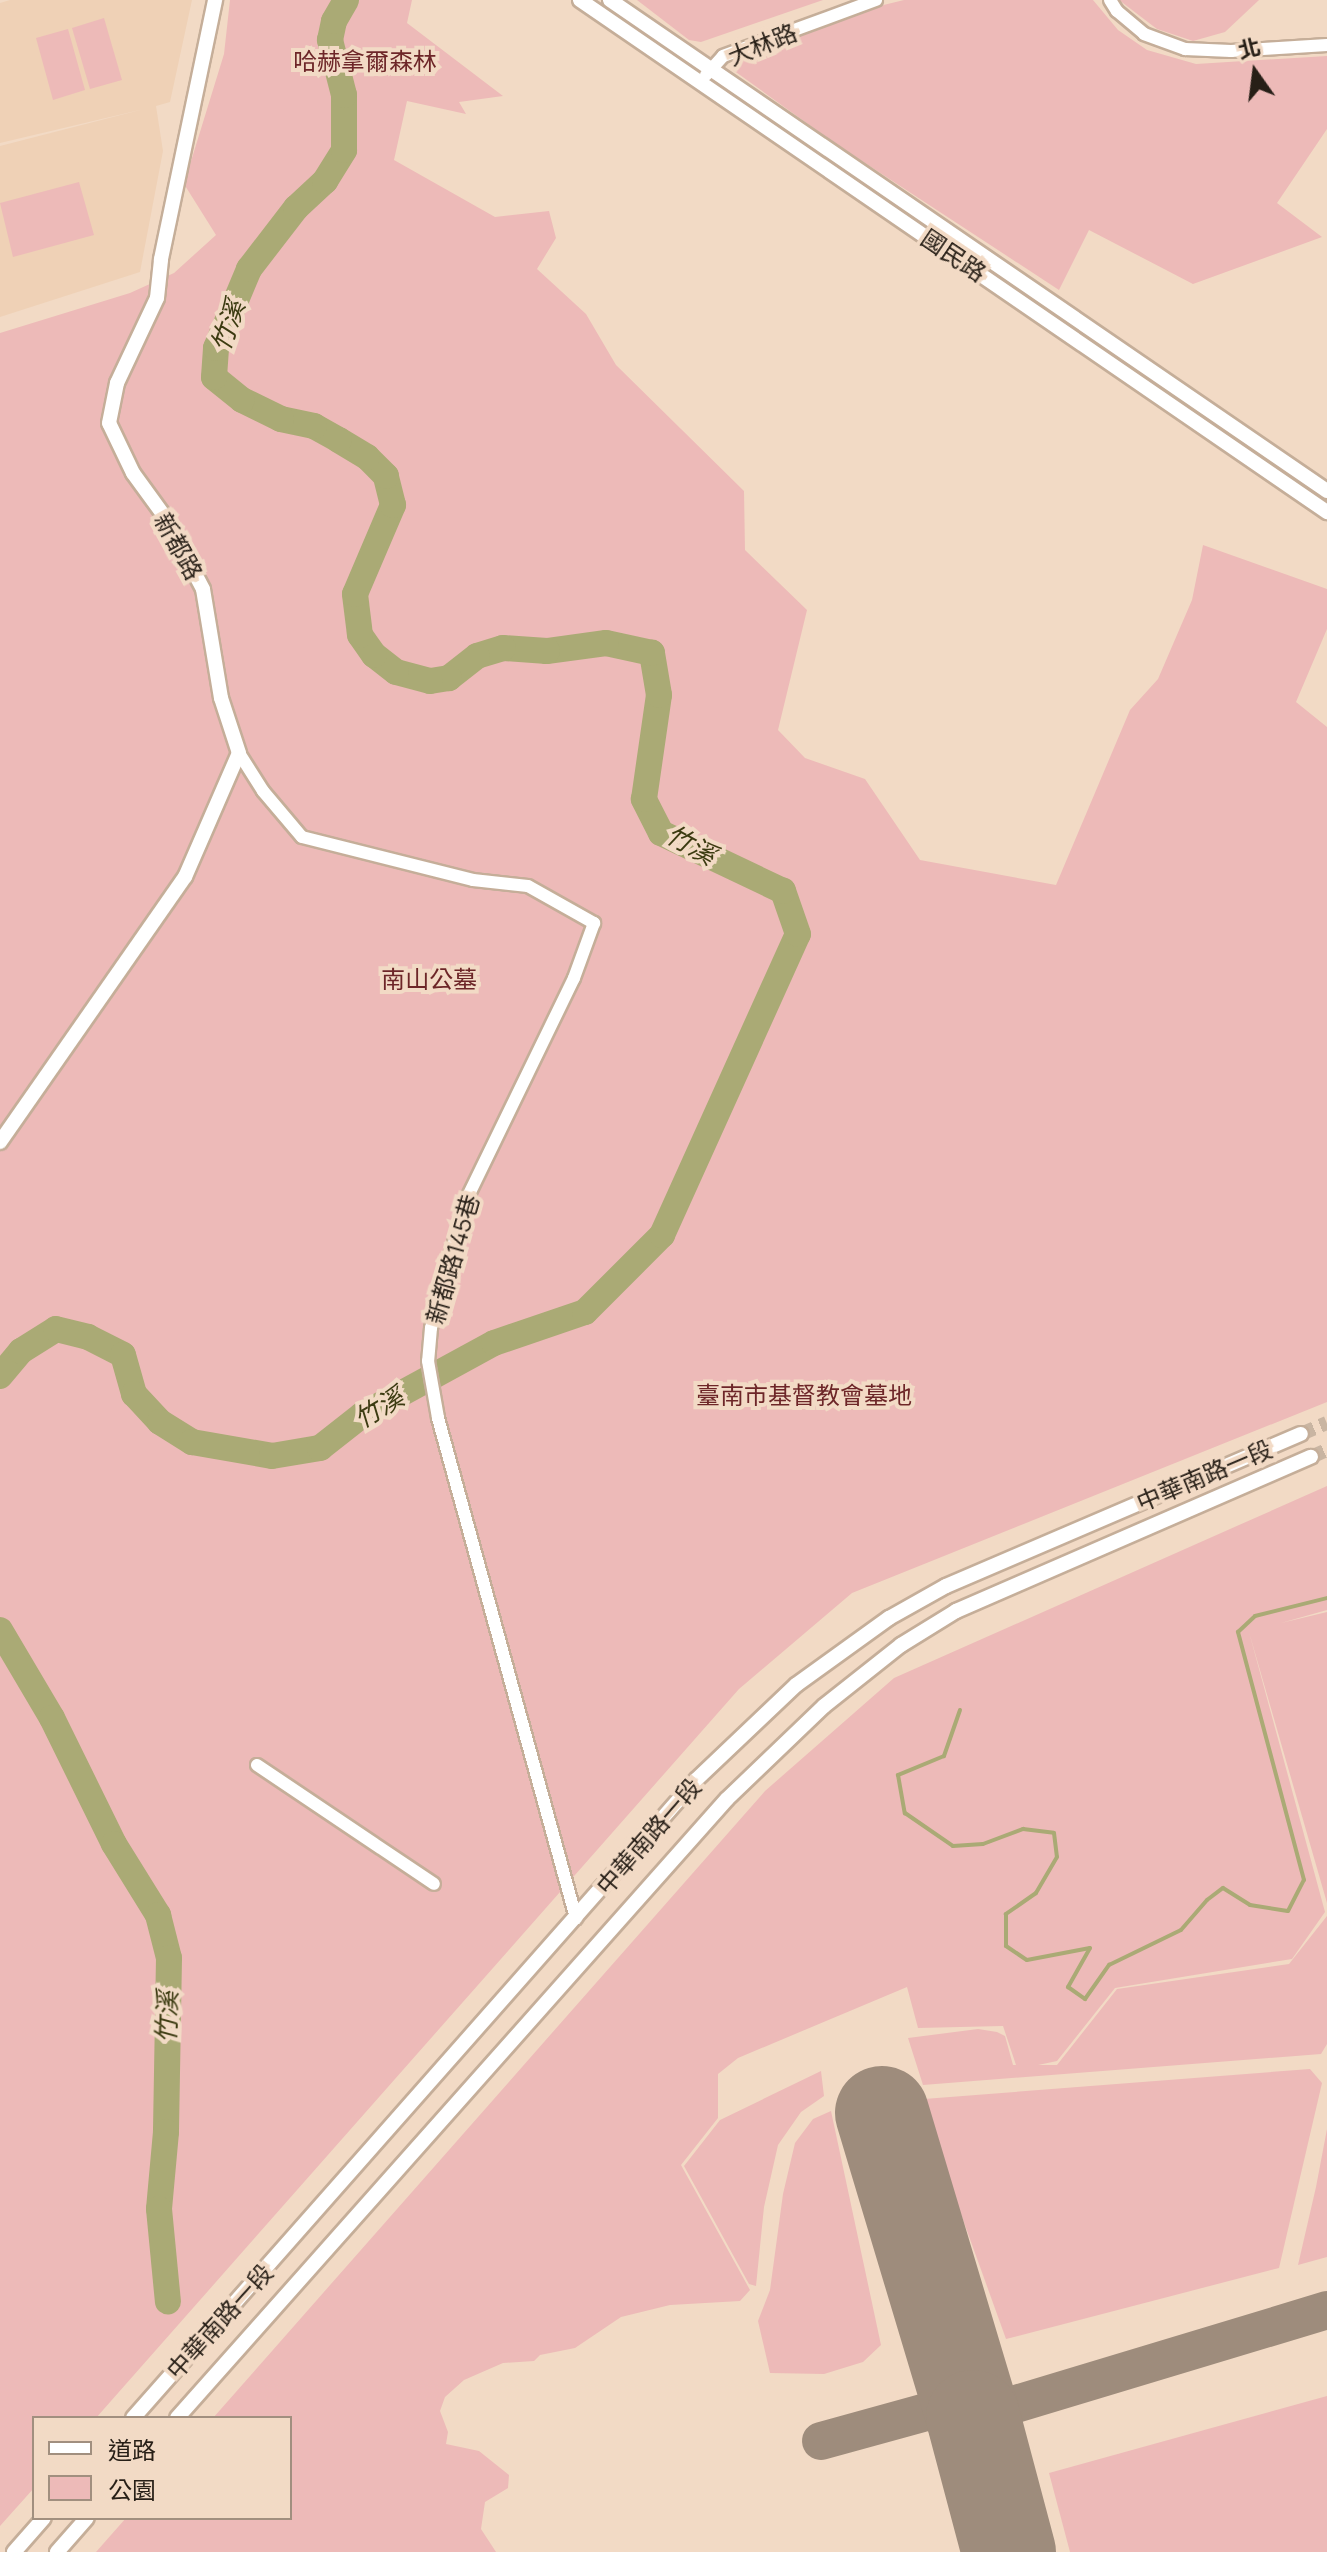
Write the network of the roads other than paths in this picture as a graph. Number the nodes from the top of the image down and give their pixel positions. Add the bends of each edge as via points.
1 (215, 0) edge
2 (580, 0) edge
3 (610, 0) edge
4 (876, 0) edge
5 (1110, 0) edge
6 (1327, 45) edge
7 (711, 68) junction
8 (700, 82) junction
9 (1327, 491) edge
10 (1327, 512) edge
11 (239, 753) junction
12 (0, 1142) edge
13 (1301, 1434) tunnel mouth
14 (1311, 1457) tunnel mouth
15 (257, 1765) dead end
16 (434, 1884) dead end
17 (576, 1918) junction
18 (135, 2416) edge
19 (179, 2416) edge
20 (42, 2520) edge
21 (85, 2520) edge
22 (14, 2552) edge
23 (57, 2552) edge

1 - 11 street, 新都路 via 157,298 117,383 109,423 203,589 221,698
2 - 8 street, 國民路
3 - 7 street, 國民路
4 - 7 street, 大林路 via 723,56
5 - 6 street via 1144,34 1185,49
7 - 8 street, 大林路
7 - 9 street, 國民路
8 - 10 street, 國民路
11 - 12 street via 185,877
11 - 17 street, 新都路145巷 via 302,837 473,880 528,886 594,923 574,978 465,1202 431,1328 428,1361 438,1418
13 - 17 street, 中華南路一段 via 1003,1559 889,1618 796,1685 697,1779
14 - 19 street, 中華南路一段 via 956,1611 901,1645 824,1706 727,1799
15 - 16 street
17 - 18 street, 中華南路一段
20 - 22 street
21 - 23 street

